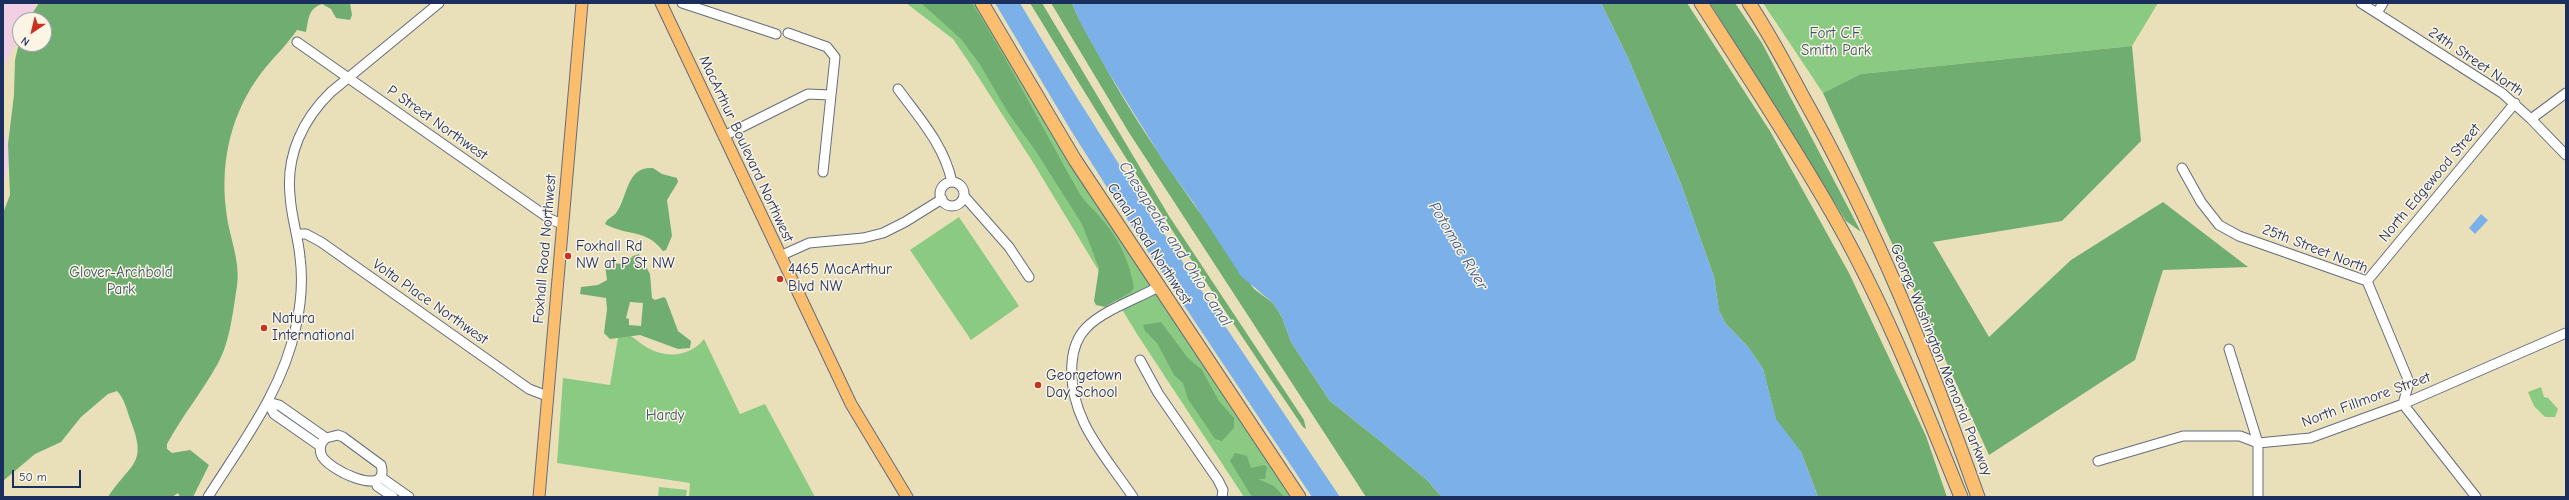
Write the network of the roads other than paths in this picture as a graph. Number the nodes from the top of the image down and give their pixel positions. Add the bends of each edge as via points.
1 (438, 3) edge
2 (582, 3) edge
3 (661, 3) edge
4 (682, 3) edge
5 (982, 3) edge
6 (1701, 3) edge
7 (1749, 3) edge
8 (2361, 3) edge
9 (2383, 3) edge
10 (2376, 13) junction
11 (788, 33) dead end
12 (776, 34) dead end
13 (297, 42) dead end
14 (348, 78) junction
15 (898, 89) dead end
16 (2566, 93) edge
17 (830, 95) junction
18 (2515, 103) junction
19 (2532, 119) junction
20 (724, 136) junction
21 (2566, 155) edge
22 (2182, 168) dead end
23 (823, 172) dead end
24 (952, 182) junction
25 (964, 196) junction
26 (942, 199) junction
27 (562, 224) junction
28 (297, 234) junction
29 (780, 256) junction
30 (1029, 277) dead end
31 (2366, 281) junction
32 (1158, 287) junction
33 (2566, 333) edge
34 (2229, 349) dead end
35 (1140, 360) dead end
36 (547, 396) junction
37 (268, 402) junction
38 (2403, 404) junction
39 (326, 438) junction
40 (2258, 443) junction
41 (320, 446) junction
42 (2098, 461) dead end
43 (380, 482) junction
44 (208, 497) edge
45 (393, 497) edge
46 (409, 497) edge
47 (539, 497) edge
48 (907, 497) edge
49 (1133, 497) edge
50 (1222, 497) edge
51 (1299, 497) edge
52 (1961, 497) edge
53 (1978, 497) edge
54 (2258, 497) edge
55 (2476, 497) edge

1 - 14 street
2 - 27 main road, Foxhall Road Northwest
3 - 20 main road, MacArthur Boulevard Northwest
4 - 12 street
5 - 32 highway, Canal Road Northwest via 1075,160
6 - 52 highway via 1833,214 1913,380
7 - 53 highway, George Washington Memorial Parkway via 1765,27 1846,175 1901,294
8 - 10 street, 24th Street North
9 - 10 street
10 - 18 street, 24th Street North
11 - 17 street via 827,47 835,57
13 - 14 street, P Street Northwest
14 - 27 street, P Street Northwest via 550,219
14 - 28 street via 316,108 296,146 290,168 289,186
15 - 24 street via 941,149 948,162
16 - 19 street
17 - 20 street via 808,94
17 - 23 street
18 - 19 street, 24th Street North
18 - 31 street, North Edgewood Street
19 - 21 street, 24th Street North
20 - 29 main road, MacArthur Boulevard Northwest
22 - 31 street, 25th Street North via 2201,202 2219,225 2239,236
24 - 25 street via 961,186
24 - 26 street via 943,186 940,193
25 - 26 street via 955,206 946,204
25 - 30 street via 1009,247
26 - 29 street via 883,233 863,238 809,243
27 - 36 main road, Foxhall Road Northwest
28 - 36 street, Volta Place Northwest via 306,234 321,242 528,388
28 - 37 street via 302,280 298,319 285,366
29 - 48 main road, MacArthur Boulevard Northwest via 851,404
31 - 38 street, 25th Street North via 2409,382
32 - 49 street via 1091,323 1078,338 1073,357 1071,387 1077,411
32 - 51 highway, Canal Road Northwest
33 - 38 street, North Fillmore Street
34 - 40 street
35 - 50 street via 1158,393 1221,483
36 - 47 main road, Foxhall Road Northwest
37 - 39 street via 279,405
37 - 41 street via 274,414
37 - 44 street
38 - 40 street, North Fillmore Street via 2310,438
38 - 55 street
39 - 41 street
39 - 43 street via 338,435 343,437 376,460 381,465
40 - 42 street, North Fillmore Street via 2240,436 2183,436
40 - 54 street
41 - 43 street via 321,456 326,462 357,485 370,488
43 - 45 street
43 - 46 street

